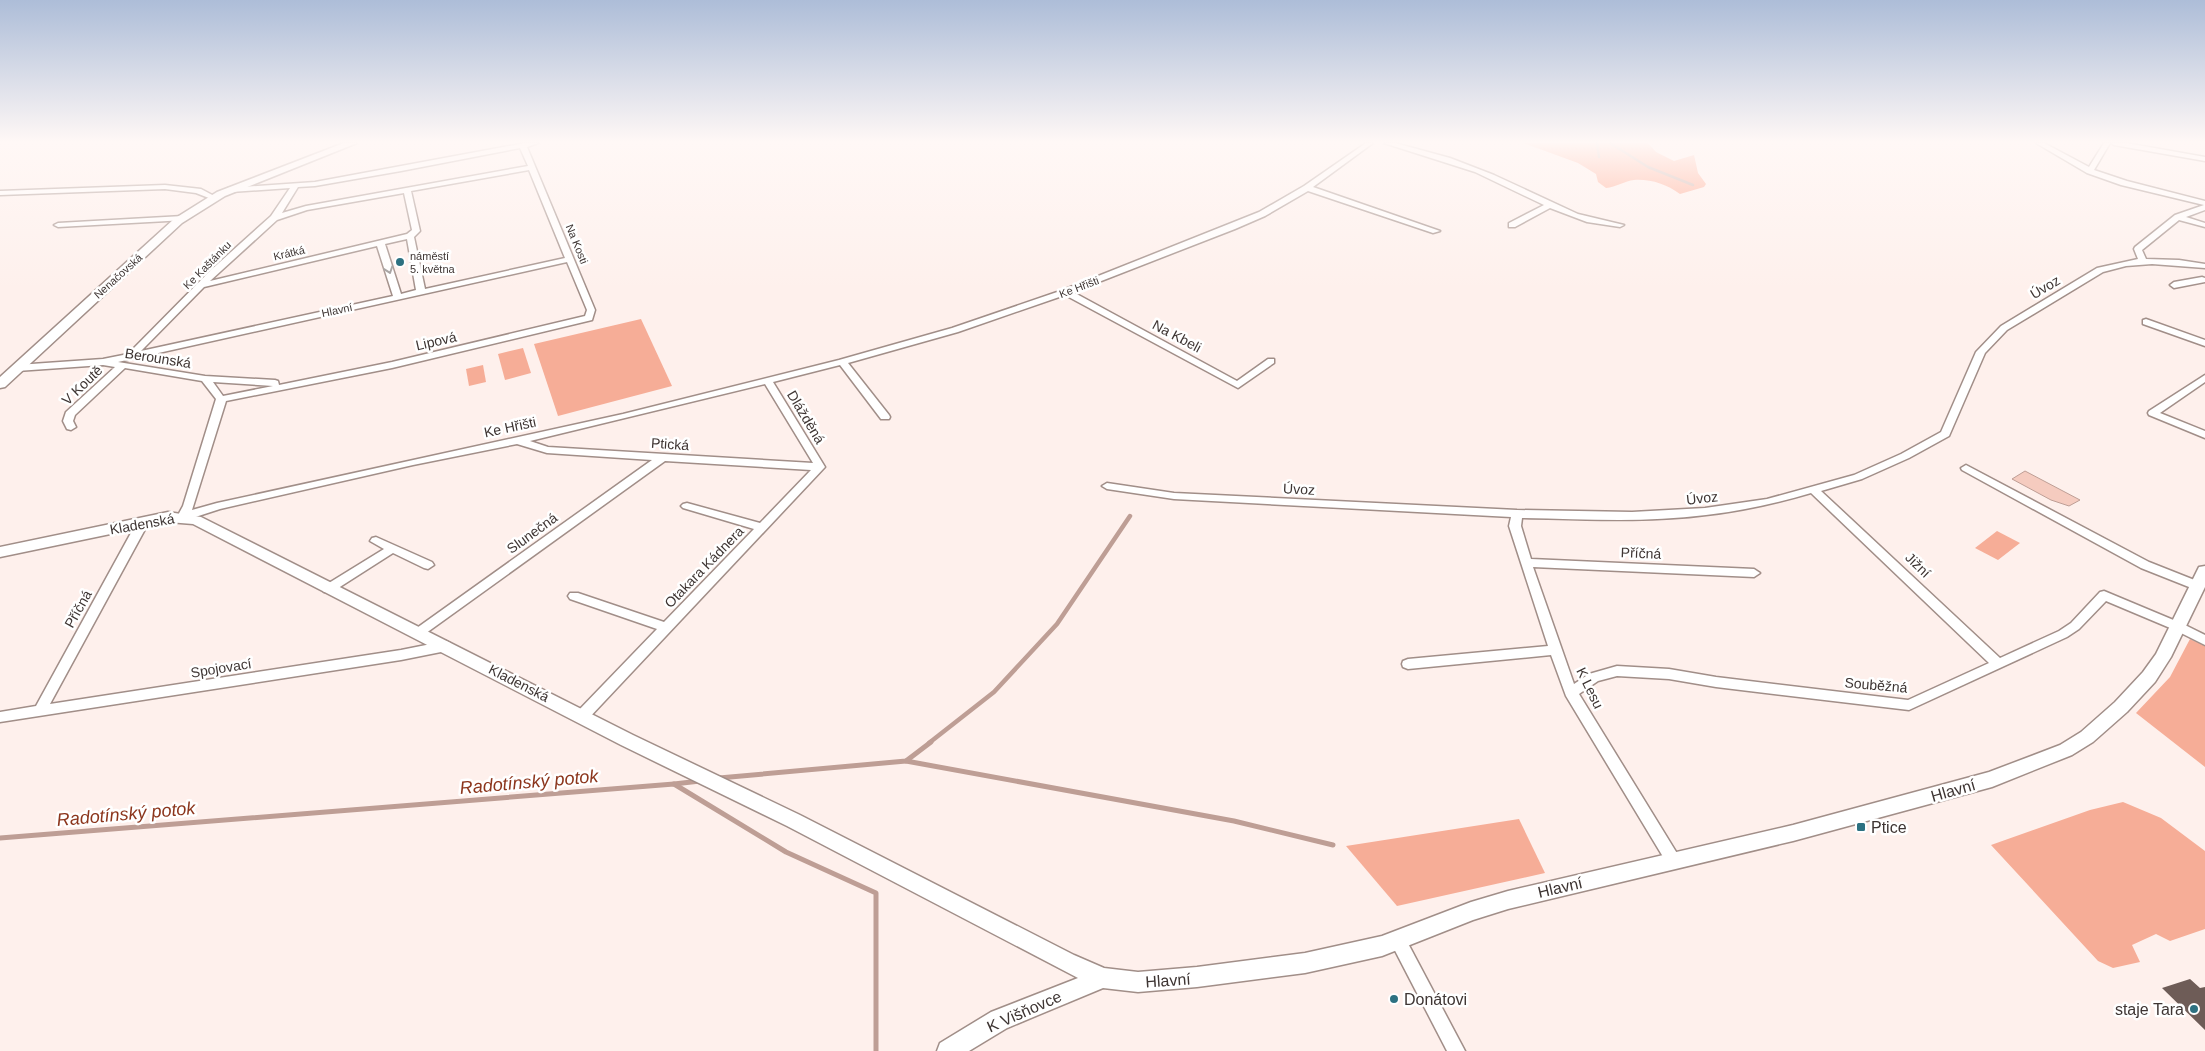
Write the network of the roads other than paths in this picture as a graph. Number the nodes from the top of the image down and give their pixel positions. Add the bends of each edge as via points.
1 (26, 192) edge
2 (200, 192) edge
3 (227, 192) edge
4 (291, 192) edge
5 (401, 192) edge
6 (407, 192) edge
7 (543, 192) edge
8 (1300, 192) edge
9 (1319, 192) edge
10 (1521, 192) edge
11 (2161, 192) edge
12 (0, 193) edge
13 (214, 198) junction
14 (2205, 203) edge
15 (284, 205) junction
16 (1548, 206) junction
17 (2205, 207) edge
18 (306, 208) junction
19 (183, 218) junction
20 (274, 218) junction
21 (2178, 218) junction
22 (58, 225) dead end
23 (1620, 225) dead end
24 (2205, 225) edge
25 (1512, 226) dead end
26 (1436, 231) dead end
27 (410, 236) junction
28 (380, 243) junction
29 (571, 259) junction
30 (2143, 262) junction
31 (2205, 266) edge
32 (2204, 279) edge
33 (203, 285) junction
34 (2174, 285) dead end
35 (421, 292) junction
36 (1066, 292) junction
37 (398, 297) junction
38 (584, 320) joint
39 (2146, 322) dead end
40 (2205, 343) edge
41 (130, 357) junction
42 (1271, 361) dead end
43 (103, 362) junction
44 (842, 362) junction
45 (122, 366) junction
46 (17, 368) junction
47 (2205, 378) edge
48 (205, 379) junction
49 (768, 381) junction
50 (0, 384) edge
51 (292, 384) junction
52 (220, 399) junction
53 (885, 416) dead end
54 (71, 426) dead end
55 (2205, 436) edge
56 (518, 441) junction
57 (664, 457) junction
58 (820, 467) junction
59 (1966, 468) dead end
60 (1107, 486) dead end
61 (1814, 490) junction
62 (687, 506) dead end
63 (1517, 514) junction
64 (183, 517) junction
65 (143, 522) junction
66 (763, 528) junction
67 (376, 541) dead end
68 (392, 549) junction
69 (0, 552) edge
70 (1526, 563) junction
71 (428, 565) dead end
72 (1754, 573) dead end
73 (2201, 579) edge
74 (328, 589) junction
75 (574, 596) dead end
76 (2179, 627) junction
77 (667, 628) junction
78 (418, 633) junction
79 (2205, 641) edge
80 (446, 646) junction
81 (1556, 650) junction
82 (1408, 664) dead end
83 (1999, 664) junction
84 (1571, 693) junction
85 (40, 711) junction
86 (582, 716) junction
87 (0, 717) edge
88 (848, 849) joint
89 (1673, 860) junction
90 (1398, 939) junction
91 (1103, 978) junction
92 (948, 1051) edge
93 (1456, 1051) edge

1 - 12 street
2 - 13 street
3 - 13 main road, Nenačovská
4 - 15 street, Ke Kaštánku
5 - 18 street
6 - 27 street via 416,231
7 - 29 street, Na Kosti
8 - 36 street, Ke Hřišti via 1232,227
9 - 26 street
10 - 16 street
11 - 14 street
13 - 19 main road, Nenačovská
15 - 18 street
15 - 20 street, Ke Kaštánku
16 - 23 street via 1586,220
16 - 25 street
17 - 21 street
18 - 20 street
19 - 22 street
19 - 46 main road, Nenačovská
20 - 33 street, Ke Kaštánku
21 - 24 street
21 - 30 street via 2138,249
27 - 28 street
27 - 35 street
28 - 33 street, Krátká
28 -> 37 street
29 - 35 street, Hlavní
29 - 38 street, Na Kosti via 591,310 591,315
30 - 31 street, Úvoz via 2177,261
30 - 61 street, Úvoz via 2100,270 2004,328 1981,352 1945,434 1888,464
32 - 34 street
33 - 41 street, Ke Kaštánku
35 - 37 street, Hlavní
36 - 42 street, Na Kbeli via 1238,385
36 - 44 street, Ke Hřišti via 955,330
37 - 41 street, Hlavní
38 - 51 street, Lipová via 392,365
39 - 40 street
41 - 43 street, Hlavní
43 - 45 street, Berounská
43 - 46 street, Berounská
44 - 49 street, Ke Hřišti
44 - 53 street
45 - 48 street, Berounská
45 - 54 street, V Koutě via 70,414
46 - 50 main road, Nenačovská
47 - 55 street via 2153,413
48 - 51 street, Lipová
48 - 52 street, Berounská
49 - 56 street, Ke Hřišti
49 - 58 street, Dlážděná
51 - 52 street, Lipová
52 - 64 street
56 - 57 street, Ptická via 547,450
56 - 64 street, Ke Hřišti via 217,506
57 - 58 street, Ptická
57 - 78 street, Slunečná
58 - 66 street, Otakara Kádnera
59 - 73 street via 2145,565
60 - 63 street, Úvoz via 1174,496
61 - 63 street, Úvoz via 1768,502 1705,512 1632,516
61 - 83 street, Jižní
62 - 66 street, Otakara Kádnera
63 - 70 street, K Lesu via 1515,526
64 - 65 main road, Kladenská
64 - 74 main road, Kladenská via 196,520
65 - 69 main road, Kladenská
65 - 85 street, Příčná
66 - 77 street, Otakara Kádnera
67 - 68 street
68 - 71 street
68 - 74 street
70 - 72 street, Příčná
70 - 81 street, K Lesu
73 - 76 main road, Hlavní
74 - 78 main road, Kladenská
75 - 77 street, Otakara Kádnera
76 - 79 street
76 - 83 street, Souběžná via 2104,595 2063,634
76 - 89 main road, Hlavní via 2163,657 2136,692 2087,738 2066,750 1992,779 1793,833
77 - 86 street, Otakara Kádnera
78 - 80 main road, Kladenská
80 - 85 street, Spojovací
80 - 86 main road, Kladenská
81 - 82 street
81 - 84 street, K Lesu
83 - 84 street, Souběžná via 1909,705 1616,670 1594,677
84 - 89 street, K Lesu
85 - 87 street, Spojovací
86 - 88 main road, Kladenská
88 - 91 main road, Hlavní
89 - 90 main road, Hlavní via 1508,900
90 - 91 main road, Hlavní via 1360,952 1305,963 1156,982
90 - 93 street
91 - 92 main road, K Višňovce via 999,1020

